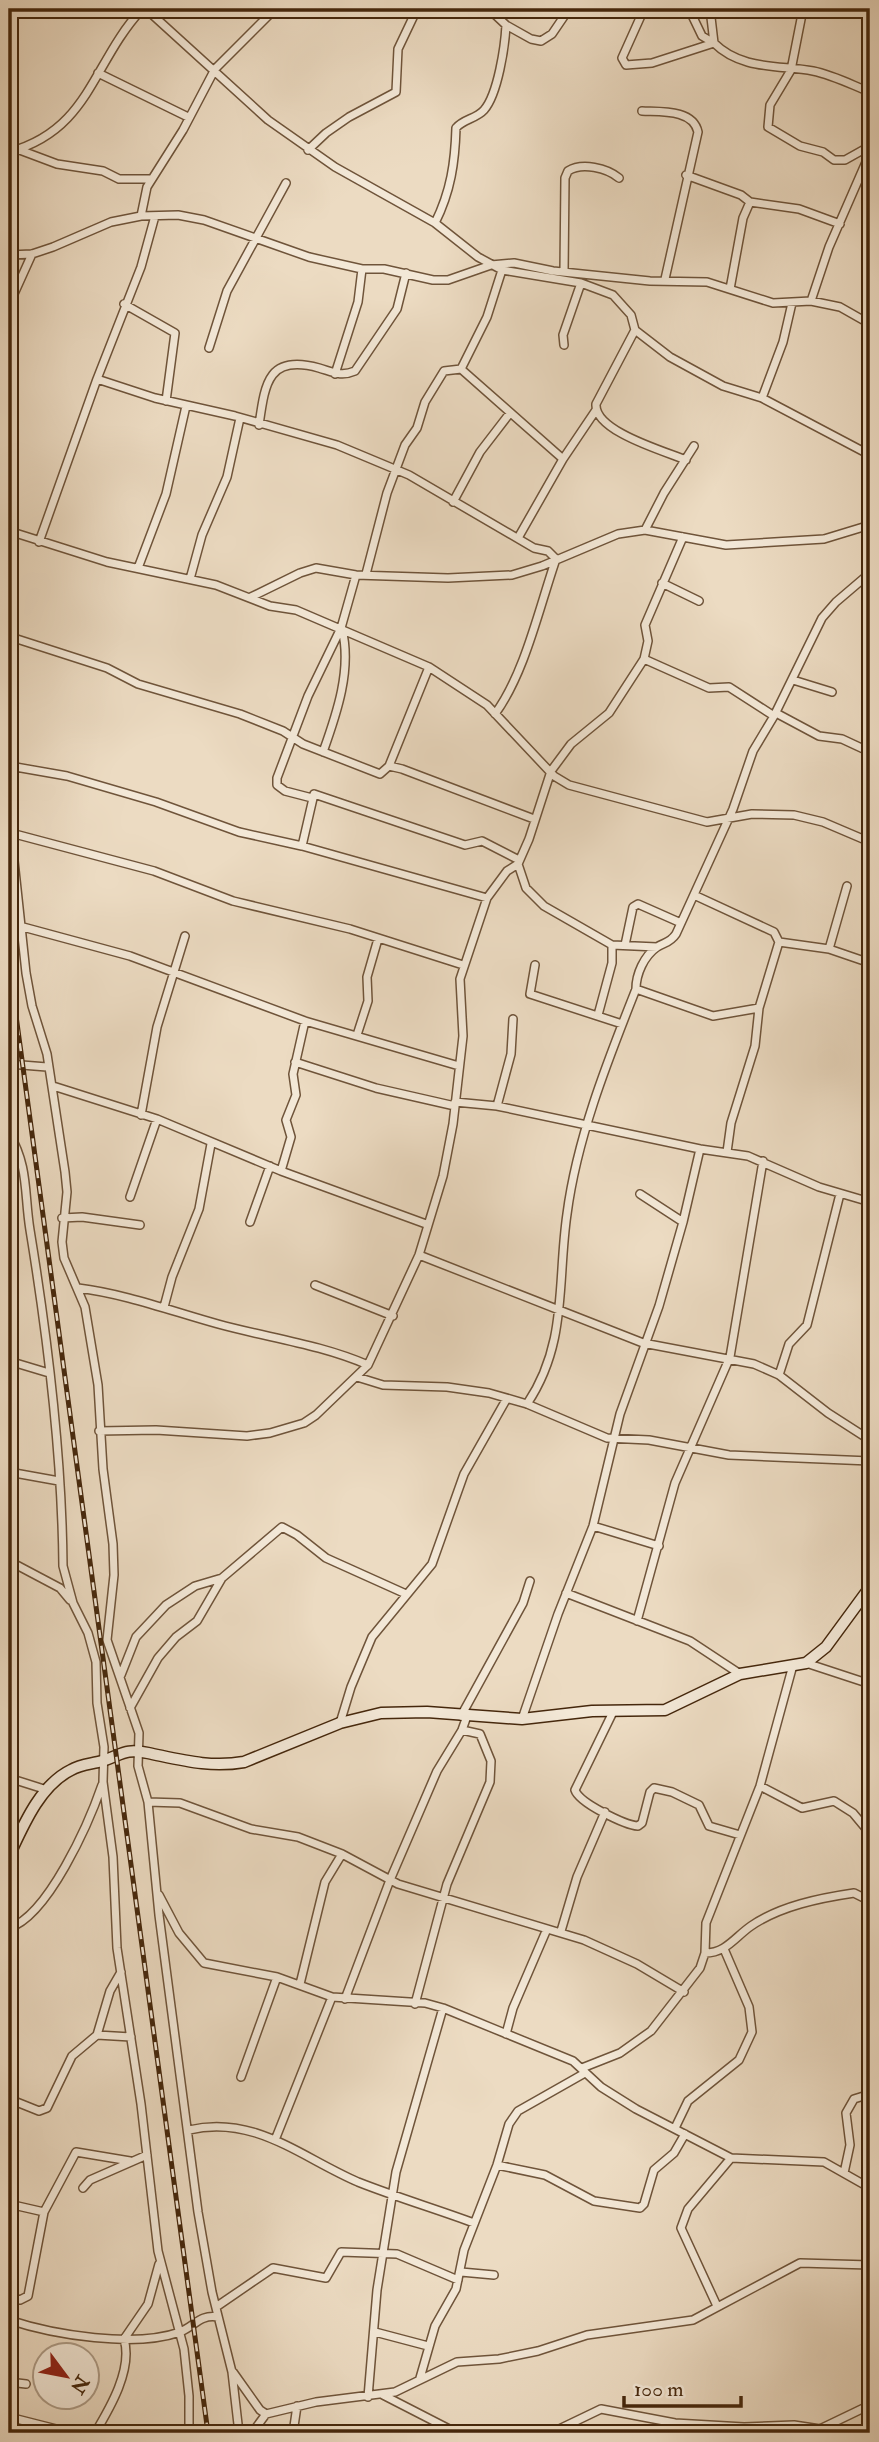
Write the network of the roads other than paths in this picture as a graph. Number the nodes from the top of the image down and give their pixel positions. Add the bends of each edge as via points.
1 (144, 9) edge
2 (275, 9) edge
3 (416, 9) edge
4 (489, 9) edge
5 (569, 9) edge
6 (644, 9) edge
7 (689, 9) edge
8 (710, 9) edge
9 (803, 9) edge
10 (506, 24) junction
11 (714, 43) junction
12 (215, 69) junction
13 (791, 70) junction
14 (99, 73) junction
15 (870, 92) edge
16 (642, 111) dead end
17 (188, 117) junction
18 (870, 146) edge
19 (13, 150) edge
20 (308, 150) junction
21 (870, 153) edge
22 (686, 175) junction
23 (619, 178) dead end
24 (151, 179) junction
25 (286, 183) dead end
26 (750, 202) junction
27 (141, 216) junction
28 (155, 216) junction
29 (435, 222) junction
30 (840, 224) junction
31 (253, 239) junction
32 (32, 254) junction
33 (9, 255) edge
34 (491, 265) junction
35 (362, 269) junction
36 (502, 270) junction
37 (564, 272) junction
38 (406, 273) junction
39 (665, 279) junction
40 (581, 283) junction
41 (730, 289) junction
42 (811, 300) junction
43 (792, 303) junction
44 (124, 304) junction
45 (9, 305) edge
46 (870, 324) edge
47 (635, 330) junction
48 (564, 345) dead end
49 (209, 348) dead end
50 (461, 369) junction
51 (335, 374) junction
52 (97, 379) junction
53 (762, 398) junction
54 (166, 401) junction
55 (186, 406) junction
56 (596, 410) junction
57 (510, 413) junction
58 (240, 418) junction
59 (259, 425) junction
60 (694, 446) dead end
61 (870, 454) edge
62 (563, 459) junction
63 (686, 460) junction
64 (396, 470) junction
65 (453, 502) junction
66 (870, 525) edge
67 (645, 530) junction
68 (9, 531) edge
69 (683, 537) junction
70 (518, 538) junction
71 (39, 542) junction
72 (555, 559) junction
73 (138, 568) junction
74 (870, 573) edge
75 (366, 574) junction
76 (356, 575) junction
77 (190, 579) junction
78 (662, 583) junction
79 (251, 597) junction
80 (699, 601) dead end
81 (341, 628) junction
82 (9, 646) edge
83 (644, 659) junction
84 (429, 667) junction
85 (793, 680) junction
86 (832, 692) dead end
87 (9, 705) edge
88 (495, 714) junction
89 (775, 714) junction
90 (294, 738) junction
91 (323, 752) junction
92 (870, 752) edge
93 (10, 765) edge
94 (389, 766) junction
95 (551, 771) junction
96 (312, 798) junction
97 (534, 819) junction
98 (727, 819) junction
99 (11, 833) junction
100 (870, 842) edge
101 (302, 845) junction
102 (518, 862) junction
103 (847, 886) dead end
104 (694, 895) junction
105 (488, 898) junction
106 (681, 923) junction
107 (23, 928) junction
108 (185, 936) dead end
109 (378, 939) junction
110 (779, 942) junction
111 (612, 945) junction
112 (625, 945) junction
113 (657, 947) junction
114 (829, 949) junction
115 (870, 963) edge
116 (463, 965) junction
117 (535, 965) dead end
118 (175, 972) junction
119 (636, 989) junction
120 (759, 1008) junction
121 (598, 1015) junction
122 (513, 1019) dead end
123 (305, 1021) junction
124 (622, 1024) junction
125 (357, 1035) junction
126 (295, 1062) junction
127 (9, 1064) edge
128 (459, 1066) junction
129 (47, 1067) junction
130 (53, 1086) junction
131 (455, 1104) junction
132 (497, 1106) junction
133 (141, 1115) junction
134 (157, 1119) junction
135 (588, 1124) junction
136 (9, 1133) edge
137 (211, 1144) junction
138 (699, 1149) junction
139 (727, 1152) junction
140 (763, 1161) junction
141 (271, 1166) junction
142 (281, 1171) junction
143 (640, 1194) dead end
144 (840, 1194) junction
145 (130, 1198) dead end
146 (870, 1202) edge
147 (62, 1218) junction
148 (250, 1222) dead end
149 (683, 1222) junction
150 (426, 1224) junction
151 (140, 1225) dead end
152 (419, 1255) junction
153 (314, 1285) dead end
154 (78, 1288) junction
155 (164, 1307) junction
156 (561, 1312) junction
157 (393, 1316) junction
158 (643, 1343) junction
159 (730, 1357) junction
160 (9, 1361) edge
161 (368, 1365) junction
162 (49, 1373) junction
163 (779, 1375) junction
164 (357, 1377) junction
165 (506, 1400) junction
166 (527, 1404) junction
167 (99, 1431) junction
168 (615, 1439) junction
169 (870, 1440) edge
170 (689, 1449) junction
171 (870, 1461) edge
172 (9, 1472) edge
173 (59, 1481) junction
174 (593, 1526) junction
175 (659, 1546) junction
176 (9, 1561) edge
177 (222, 1578) junction
178 (530, 1581) dead end
179 (870, 1587) edge
180 (566, 1593) junction
181 (406, 1594) junction
182 (73, 1603) junction
183 (637, 1621) junction
184 (806, 1663) junction
185 (793, 1665) junction
186 (740, 1674) junction
187 (121, 1675) junction
188 (870, 1684) edge
189 (130, 1708) junction
190 (613, 1712) junction
191 (464, 1716) junction
192 (522, 1719) junction
193 (340, 1724) junction
194 (462, 1730) junction
195 (139, 1752) junction
196 (104, 1760) junction
197 (9, 1778) edge
198 (103, 1782) junction
199 (760, 1786) junction
200 (47, 1790) junction
201 (148, 1802) junction
202 (605, 1812) junction
203 (868, 1831) dead end
204 (740, 1835) junction
205 (342, 1854) junction
206 (9, 1856) edge
207 (390, 1880) junction
208 (158, 1893) junction
209 (444, 1897) junction
210 (870, 1901) edge
211 (9, 1928) edge
212 (547, 1929) junction
213 (561, 1931) junction
214 (724, 1949) junction
215 (705, 1953) junction
216 (122, 1971) junction
217 (277, 1977) junction
218 (300, 1984) junction
219 (684, 1992) junction
220 (332, 1997) junction
221 (345, 1999) junction
222 (415, 2004) junction
223 (443, 2008) junction
224 (506, 2034) junction
225 (97, 2035) junction
226 (131, 2037) junction
227 (584, 2071) junction
228 (241, 2077) dead end
229 (870, 2094) edge
230 (9, 2099) edge
231 (675, 2128) junction
232 (189, 2130) junction
233 (685, 2134) junction
234 (275, 2140) junction
235 (147, 2155) junction
236 (731, 2158) junction
237 (130, 2161) junction
238 (497, 2165) junction
239 (844, 2173) junction
240 (83, 2188) dead end
241 (870, 2188) edge
242 (393, 2194) junction
243 (9, 2204) edge
244 (44, 2212) junction
245 (474, 2223) junction
246 (383, 2253) junction
247 (159, 2261) junction
248 (870, 2265) edge
249 (494, 2275) dead end
250 (460, 2276) junction
251 (9, 2297) edge
252 (717, 2306) junction
253 (216, 2307) junction
254 (218, 2317) junction
255 (12, 2321) edge
256 (179, 2332) junction
257 (375, 2332) junction
258 (124, 2339) junction
259 (428, 2346) junction
260 (9, 2359) edge
261 (232, 2372) junction
262 (419, 2378) junction
263 (9, 2382) edge
264 (26, 2385) dead end
265 (381, 2393) junction
266 (368, 2397) junction
267 (870, 2405) edge
268 (297, 2406) junction
269 (265, 2414) junction
270 (9, 2417) edge
271 (744, 2430) edge
272 (816, 2431) edge
273 (452, 2432) edge
274 (72, 2433) edge
275 (95, 2433) edge
276 (189, 2433) edge
277 (239, 2433) edge
278 (252, 2433) edge
279 (293, 2433) edge
280 (551, 2433) edge

1 - 12 street
1 - 14 street
2 - 12 street
3 - 20 street via 398,49 396,92 341,122
4 - 10 street
5 - 10 street via 552,34 541,41
6 - 11 street via 622,58 626,65 652,63
7 - 11 street via 702,36
8 - 11 street
9 - 13 street
10 - 29 street via 503,55 487,106 456,128 449,194
11 - 13 street via 732,57
12 - 17 street
12 - 20 street via 260,113
13 - 15 street via 813,71
13 - 18 street via 770,105 768,127 772,132 840,161
14 - 17 street
14 - 19 street via 61,127
16 - 22 street via 684,116 696,125
17 - 24 street
19 - 24 street via 119,179
20 - 29 street
21 - 30 street
22 - 26 street
22 - 39 street
23 - 37 street via 584,166 568,171
24 - 27 street
25 - 31 street
26 - 30 street via 799,209
26 - 41 street
27 - 28 street
27 - 32 street via 96,227
28 - 31 street via 204,220
28 - 44 street via 141,267
29 - 34 street
30 - 42 street
31 - 35 street
31 - 49 street via 227,291
32 - 33 street
32 - 45 street
34 - 36 street
34 - 37 street via 524,263
34 - 38 street via 448,280
35 - 38 street
35 - 51 street via 358,302
36 - 40 street
36 - 50 street
37 - 39 street
38 - 51 street via 397,309 364,362 355,371
39 - 41 street
40 - 47 street via 613,295 631,315
40 - 48 street
41 - 43 street via 774,303
42 - 43 street
42 - 46 street via 840,307
43 - 53 street
44 - 52 street
44 - 54 street via 176,333
47 - 53 street via 670,357 723,386
47 - 56 street via 615,363
50 - 57 street
50 - 64 street via 444,371 437,379
51 - 59 street via 298,363 281,366 264,391
52 - 54 street
52 - 71 street
53 - 61 street
54 - 55 street
55 - 58 street
55 - 73 street via 166,494
56 - 62 street
56 - 63 street via 609,427
57 - 62 street
57 - 65 street via 480,453
58 - 59 street
58 - 77 street via 227,477 202,535
59 - 64 street via 337,445
60 - 63 street
62 - 70 street
63 - 67 street
64 - 65 street
64 - 75 street
65 - 70 street
66 - 69 street via 824,539 772,544 726,545
67 - 69 street
67 - 72 street via 618,534
68 - 71 street
69 - 78 street
70 - 72 street via 539,551 548,551
71 - 73 street
72 - 75 street via 512,575
72 - 88 street via 508,693
73 - 77 street
74 - 85 street via 822,618
75 - 76 street
76 - 79 street via 316,568
76 - 81 street
77 - 79 street
78 - 80 street
78 - 83 street via 645,625
79 - 81 street
81 - 84 street
81 - 90 street via 308,696
81 - 91 street via 345,671
82 - 90 street via 17,639 40,645 107,667 138,684 240,714
83 - 89 street via 709,688 729,687
83 - 95 street via 609,713 571,744
84 - 88 street
84 - 94 street
85 - 86 street
85 - 89 street
87 - 93 street
88 - 95 street
89 - 92 street via 819,736 842,739
89 - 98 street via 753,751
90 - 91 street
90 - 96 street via 277,785
91 - 94 street via 380,774
93 - 99 street
93 - 101 street via 67,776 240,831
94 - 97 street
95 - 97 street
95 - 98 street via 569,785 618,799 708,822
96 - 101 street
96 - 102 street via 314,794 335,800 465,845 482,841
97 - 102 street
98 - 100 street via 752,814 794,815
98 - 104 street
99 - 107 street
99 - 109 street via 154,871 233,901
101 - 105 street
102 - 105 street
102 - 111 street via 526,888 544,906
103 - 114 street
104 - 106 street
104 - 110 street via 774,932
105 - 116 street
106 - 112 street via 638,904 629,916
106 - 113 street via 671,942
107 - 118 street via 75,939
107 - 129 street via 32,1006
108 - 118 street
109 - 116 street
109 - 125 street
110 - 114 street
110 - 120 street
111 - 112 street
111 - 121 street
112 - 113 street
113 - 119 street via 640,967
114 - 115 street
116 - 128 street
117 - 121 street via 530,994
118 - 123 street
118 - 133 street via 157,1027
119 - 120 street via 713,1016
119 - 124 street
120 - 139 street via 755,1046 731,1123
121 - 124 street
122 - 132 street via 511,1054
123 - 125 street
123 - 126 street
124 - 135 street
125 - 128 street
126 - 131 street via 376,1088
126 - 142 street via 296,1095 286,1120 291,1137
127 - 129 street
128 - 131 street
129 - 130 street
130 - 133 street
130 - 147 street via 67,1192
131 - 132 street
131 - 150 street via 443,1175
132 - 135 street
133 - 134 street
134 - 137 street
134 - 145 street
135 - 138 street
135 - 156 street via 567,1214
136 - 162 street via 24,1166
137 - 141 street
137 - 155 street via 199,1209
138 - 139 street
138 - 149 street
139 - 140 street
140 - 144 street
140 - 159 street
141 - 142 street
141 - 148 street
142 - 150 street
143 - 149 street
144 - 146 street
144 - 163 street via 807,1325 789,1344
147 - 151 street
147 - 154 street via 64,1258
149 - 158 street via 659,1306
150 - 152 street
152 - 156 street
152 - 157 street
153 - 157 street
154 - 155 street
154 - 167 street via 98,1385
155 - 161 street via 339,1352
156 - 158 street
156 - 166 street via 544,1375
157 - 161 street
158 - 159 street
158 - 168 street
159 - 163 street
159 - 170 street
160 - 162 street
161 - 164 street
162 - 173 street
163 - 169 street
164 - 165 street via 383,1385 469,1390
164 - 167 street via 304,1423 270,1433
165 - 166 street
165 - 181 street via 464,1474 439,1549
166 - 168 street
167 - 187 street via 113,1544 107,1640
168 - 170 street via 649,1440
168 - 174 street
170 - 171 street
170 - 175 street
172 - 173 street
173 - 182 street via 63,1566
174 - 175 street
174 - 180 street
175 - 183 street
176 - 182 street via 60,1588
177 - 181 street via 282,1527 326,1558
177 - 187 street via 195,1586 166,1605 136,1637
177 - 189 street via 197,1621 158,1658
178 - 191 street
179 - 184 street via 825,1647
180 - 183 street
180 - 192 street
181 - 193 street via 369,1644
182 - 196 street via 96,1661
183 - 186 street via 690,1640
184 - 185 street
184 - 188 street
185 - 186 street
185 - 199 street
186 - 190 street via 665,1710
187 - 189 street
189 - 195 street via 139,1732
190 - 192 street via 592,1710
190 - 202 street via 575,1790 581,1800
191 - 192 street
191 - 193 street via 388,1712
191 - 194 street
193 - 195 street via 230,1765 178,1762
194 - 207 street via 437,1771
194 - 209 street via 480,1734 488,1746 491,1771
195 - 196 street via 117,1752
195 - 201 street
196 - 198 street
196 - 200 street via 72,1769
197 - 200 street
198 - 211 street via 58,1877 25,1918
198 - 216 street
199 - 203 street via 802,1808 834,1801 853,1813
199 - 204 street
200 - 206 street
201 - 205 street via 180,1804 251,1829 299,1837
201 - 208 street
202 - 204 street via 627,1826 638,1826 650,1791 661,1789 699,1805 709,1826
202 - 213 street via 577,1877
204 - 215 street via 706,1923
205 - 207 street
205 - 218 street via 325,1882
207 - 209 street
207 - 221 street
208 - 217 street via 179,1933 204,1963
208 - 232 street
209 - 212 street
209 - 222 street
210 - 214 street via 855,1893 790,1907 762,1918
212 - 213 street
212 - 224 street
213 - 219 street via 620,1955
214 - 215 street
214 - 231 street via 749,2007 749,2040 734,2066 688,2101
215 - 219 street
216 - 225 street via 110,1991
216 - 226 street
217 - 218 street
217 - 228 street
218 - 220 street
219 - 227 street via 643,2038
220 - 221 street
220 - 234 street
221 - 222 street
222 - 223 street
223 - 224 street
223 - 242 street
224 - 227 street via 561,2055
225 - 226 street
225 - 230 street via 72,2056 47,2108 39,2111
226 - 235 street
227 - 231 street via 618,2098
227 - 238 street via 518,2111 509,2124
229 - 239 street via 853,2099 846,2113 850,2145
231 - 233 street
232 - 234 street via 213,2124 233,2126
232 - 253 street
233 - 236 street
233 - 238 street via 674,2153 654,2171 640,2208 594,2202 545,2175
234 - 242 street via 342,2175
235 - 237 street
235 - 247 street
236 - 239 street via 824,2162
236 - 252 street via 688,2209 681,2228
237 - 240 street
237 - 244 street via 76,2152
238 - 245 street
239 - 241 street
242 - 245 street
242 - 246 street
243 - 244 street
244 - 251 street via 28,2296 20,2301
245 - 250 street
246 - 250 street
246 - 253 street via 341,2252 326,2278 273,2268
246 - 257 street
247 - 256 street
247 - 258 street via 148,2304
248 - 252 street via 800,2263
249 - 250 street
250 - 259 street
252 - 262 street via 693,2320 587,2335 499,2359 457,2362
253 - 254 street
254 - 256 street via 205,2316
254 - 261 street
255 - 258 street via 87,2337
255 - 260 street
256 - 258 street
256 - 276 street via 189,2396
257 - 259 street
257 - 266 street
258 - 275 street via 127,2348 121,2379
259 - 262 street
261 - 269 street
261 - 277 street
262 - 265 street via 395,2392
263 - 264 street
265 - 266 street
265 - 273 street
266 - 268 street
267 - 272 street
268 - 269 street
268 - 279 street
269 - 278 street
270 - 274 street
271 - 272 street via 794,2425
271 - 280 street via 601,2409

